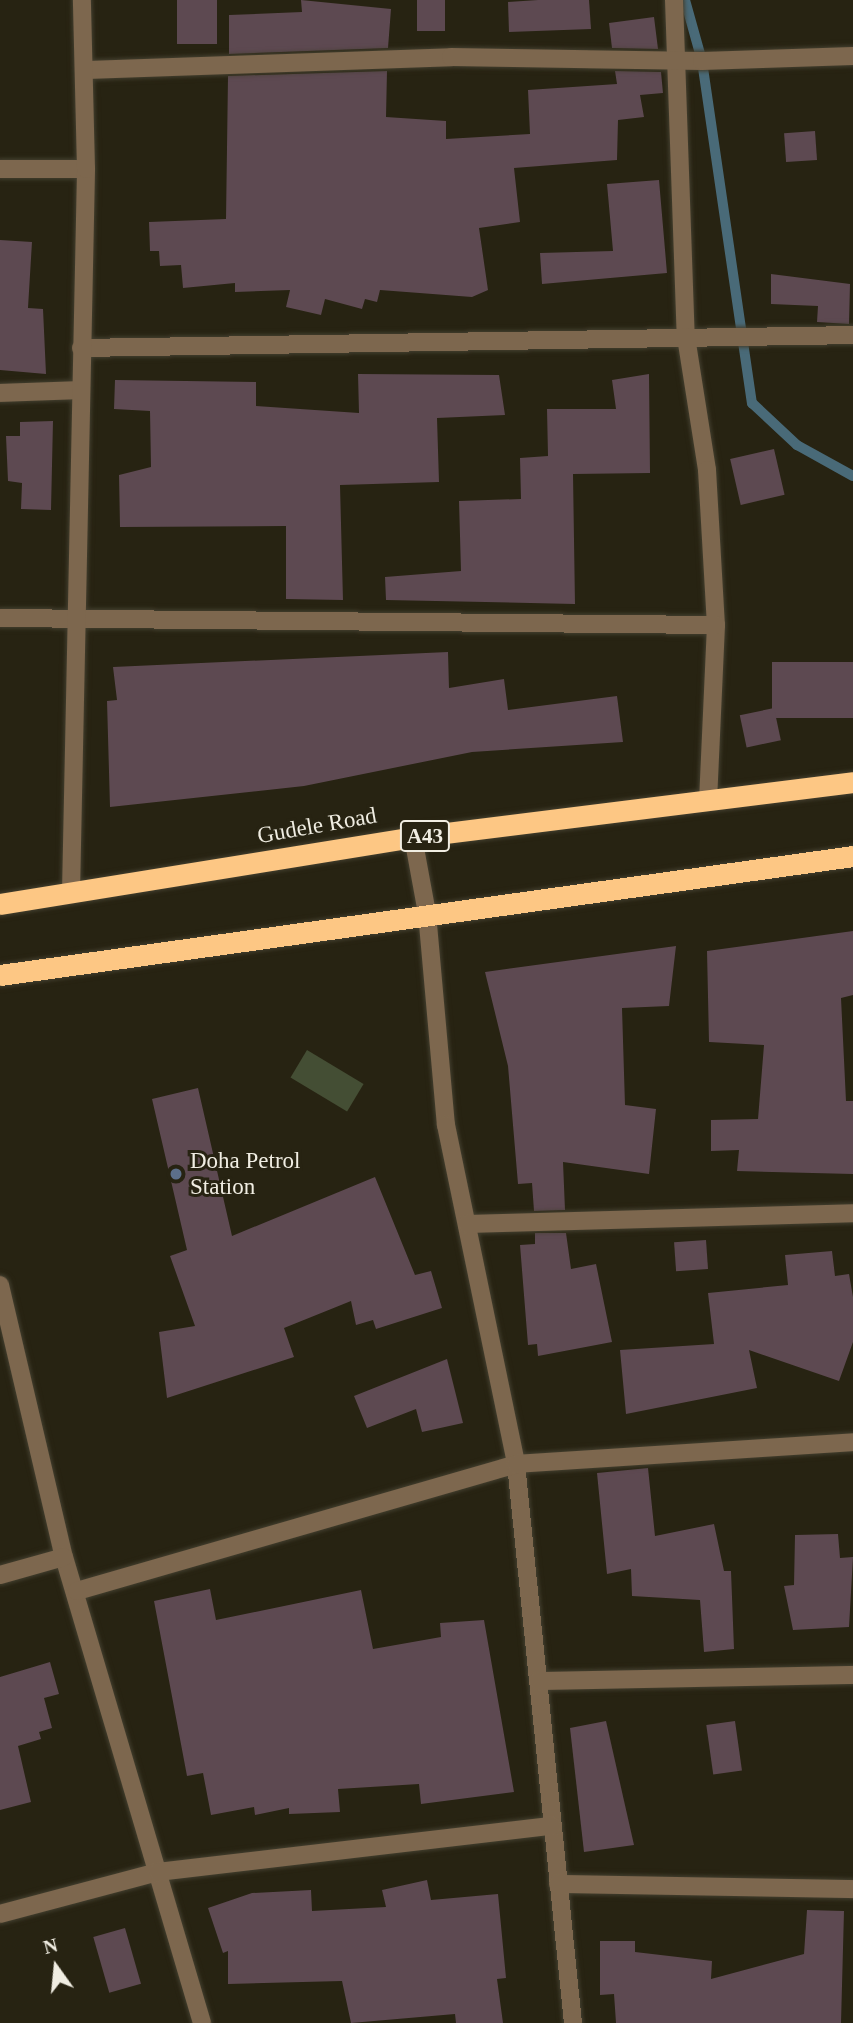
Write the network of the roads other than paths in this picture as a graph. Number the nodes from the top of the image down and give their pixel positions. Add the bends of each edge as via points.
1 (82, 0) edge
2 (674, 0) edge
3 (853, 55) edge
4 (677, 61) junction
5 (88, 70) junction
6 (0, 169) edge
7 (86, 169) junction
8 (853, 335) edge
9 (686, 337) junction
10 (81, 348) junction
11 (80, 390) junction
12 (0, 393) edge
13 (78, 616) junction
14 (0, 618) edge
15 (716, 625) junction
16 (853, 782) edge
17 (708, 802) junction
18 (413, 837) junction
19 (853, 856) edge
20 (71, 893) junction
21 (0, 904) edge
22 (427, 913) junction
23 (0, 975) edge
24 (853, 1213) edge
25 (467, 1224) junction
26 (0, 1285) edge
27 (853, 1442) edge
28 (516, 1464) junction
29 (64, 1557) junction
30 (0, 1575) edge
31 (77, 1591) junction
32 (853, 1675) edge
33 (538, 1681) junction
34 (552, 1826) junction
35 (158, 1872) junction
36 (558, 1884) junction
37 (853, 1889) edge
38 (0, 1914) edge
39 (202, 2023) edge
40 (573, 2023) edge

1 - 5 street
2 - 4 street
3 - 4 street
4 - 5 street via 451,57
4 - 9 street
5 - 7 street
6 - 7 street
7 - 10 street
8 - 9 street
9 - 10 street
9 - 15 street via 707,470
10 - 11 street
11 - 12 street
11 - 13 street
13 - 14 street
13 - 15 street
13 - 20 street
15 - 17 street
16 - 17 highway, Gudele Road / A43
17 - 18 highway, Gudele Road / A43
18 - 20 highway, Gudele Road / A43
18 - 22 street
19 - 22 highway
20 - 21 highway, Gudele Road / A43
22 - 23 highway
22 - 25 street via 446,1125
24 - 25 street
25 - 28 street
26 - 29 street
27 - 28 street
28 - 31 street
28 - 33 street
29 - 30 street
29 - 31 street
31 - 35 street
32 - 33 street
33 - 34 street
34 - 35 street
34 - 36 street
35 - 38 street
35 - 39 street
36 - 37 street
36 - 40 street

